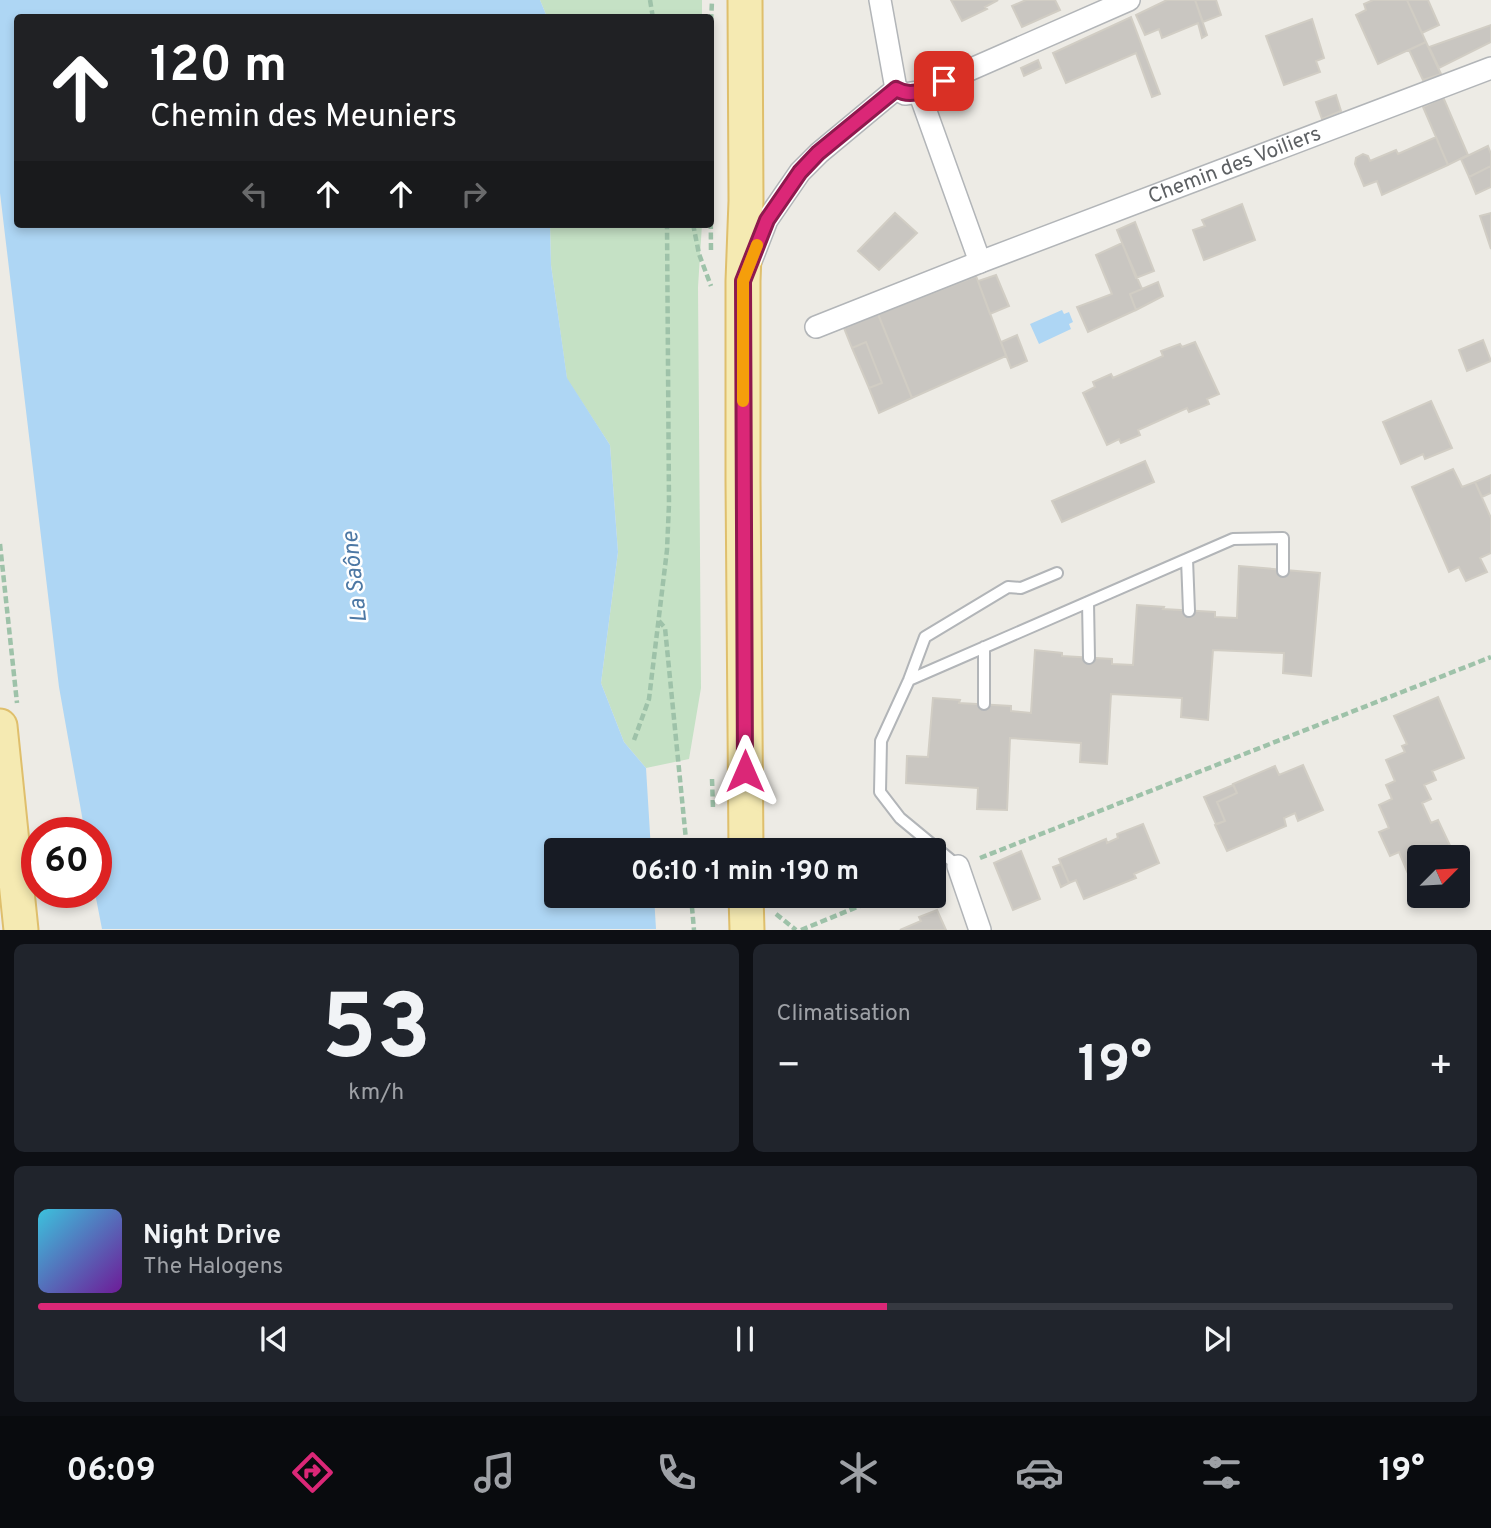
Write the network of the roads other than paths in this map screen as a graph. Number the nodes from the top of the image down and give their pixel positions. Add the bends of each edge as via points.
1 (745, 0) edge
2 (880, 0) edge
3 (1129, 0) edge
4 (1491, 68) edge
5 (896, 89) junction
6 (919, 92) junction
7 (980, 262) junction
8 (743, 281) junction
9 (817, 327) dead end
10 (1187, 559) junction
11 (1283, 571) dead end
12 (1057, 573) dead end
13 (1088, 602) junction
14 (1189, 611) dead end
15 (984, 647) junction
16 (1089, 658) dead end
17 (909, 680) junction
18 (984, 704) dead end
19 (0, 726) edge
20 (746, 838) edge
21 (958, 866) joint
22 (746, 908) edge
23 (21, 929) edge
24 (747, 929) edge
25 (979, 929) edge

1 - 8 main road
2 - 5 street
3 - 6 street
4 - 7 street, Chemin des Voiliers
5 - 6 street via 905,94
5 - 8 street via 800,172 767,220
6 - 7 street
7 - 9 street, Chemin des Voiliers
8 - 20 main road
10 - 11 lane via 1233,539 1283,538
10 - 13 lane
10 - 14 lane
12 - 17 lane via 1021,588 1008,587 926,637
13 - 15 lane
13 - 16 lane
15 - 17 lane
15 - 18 lane
17 - 21 lane via 881,741 880,792 900,818
19 - 23 main road
21 - 25 street
22 - 24 main road

